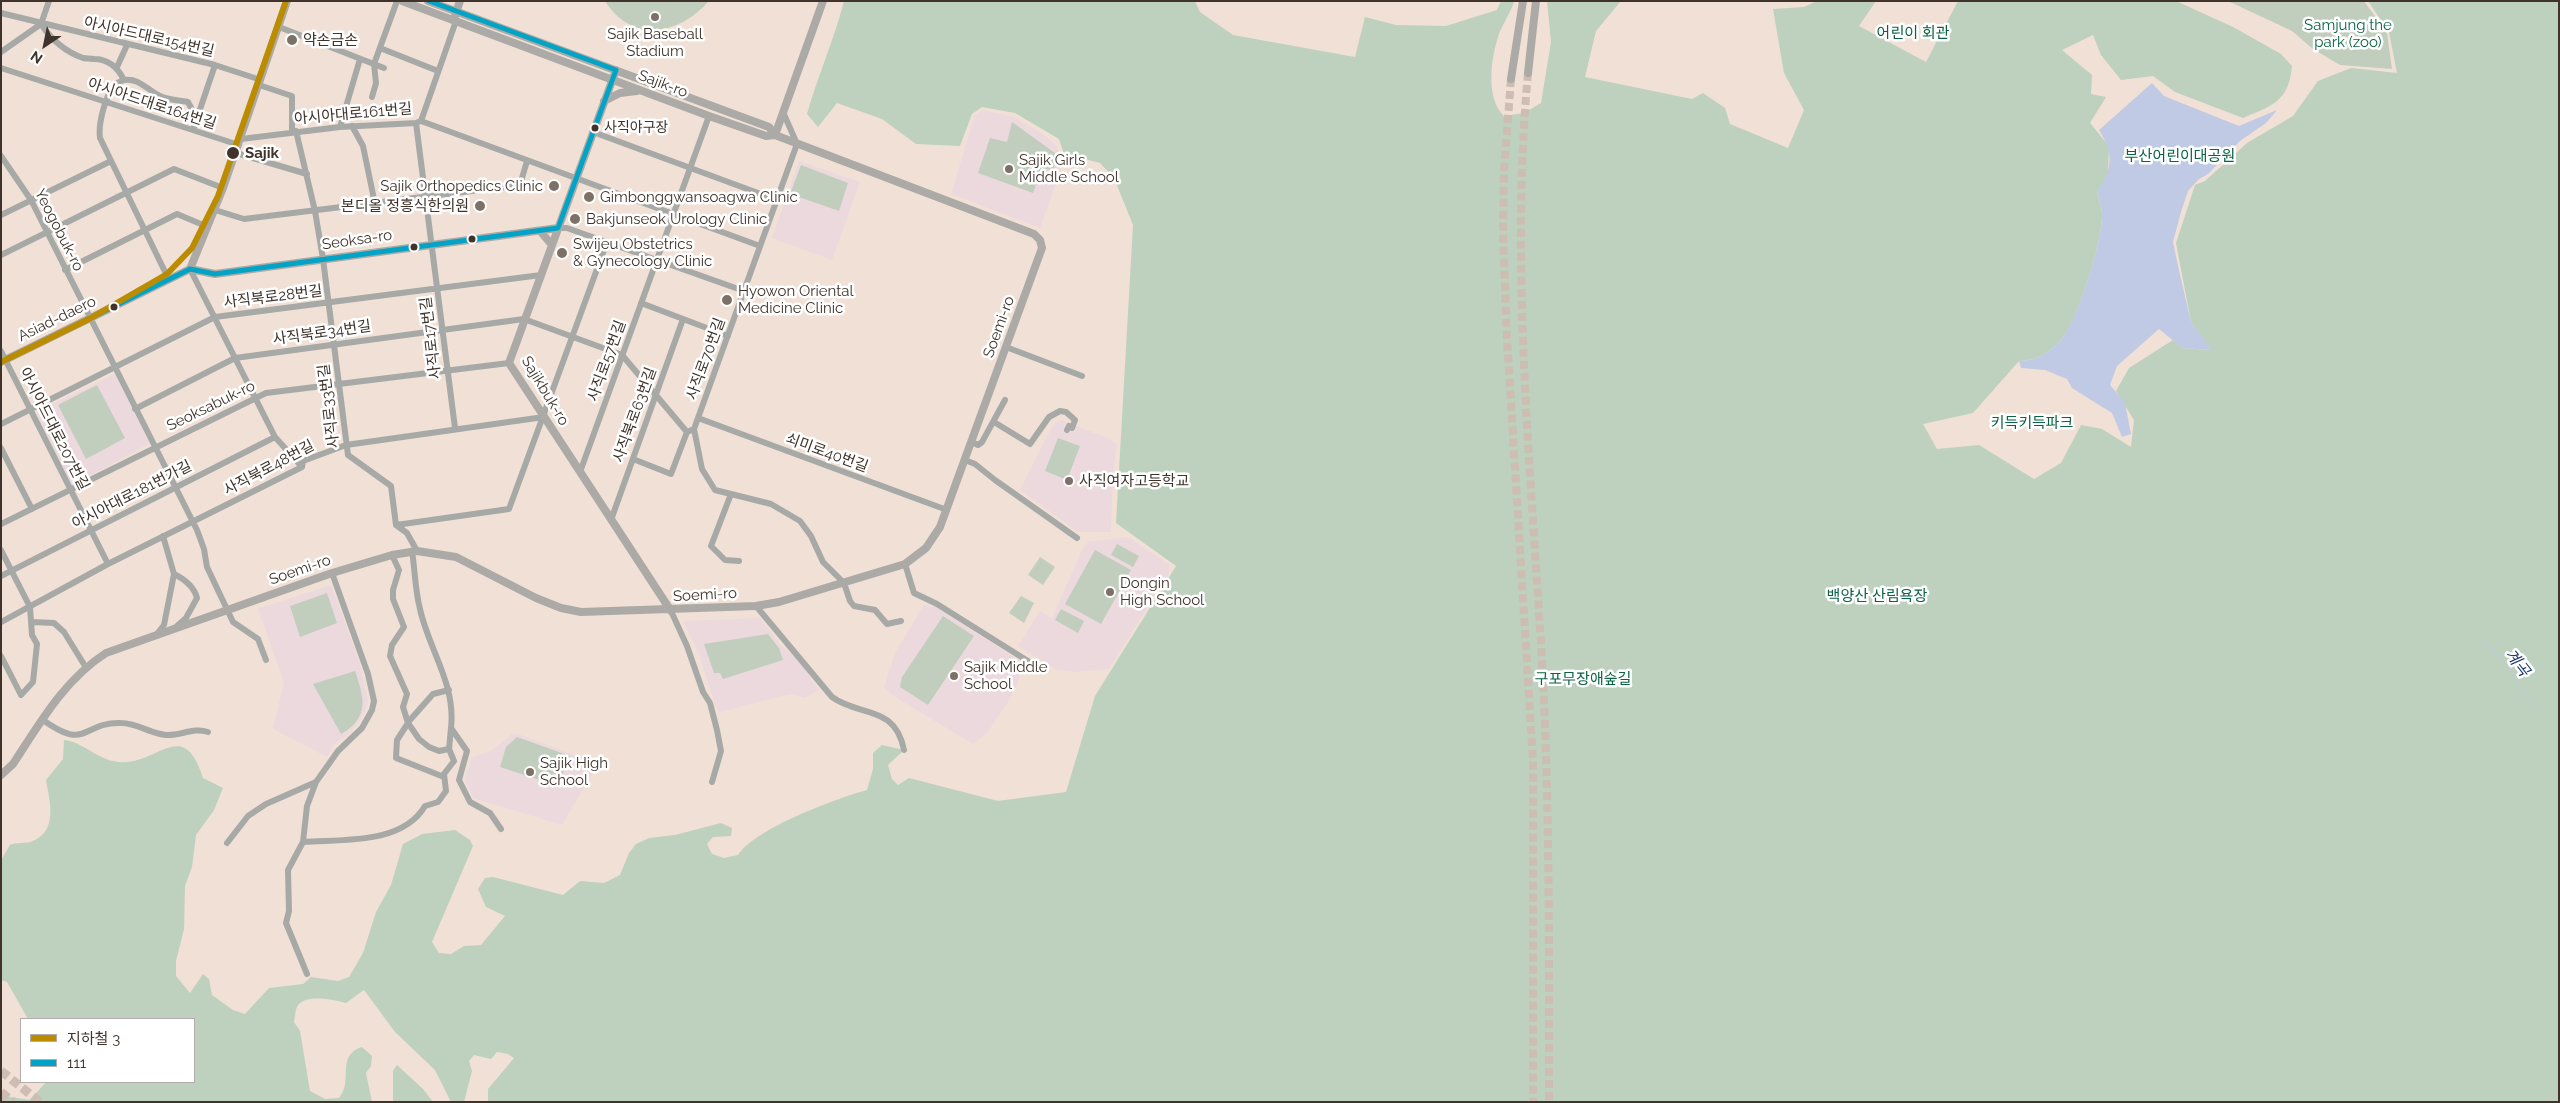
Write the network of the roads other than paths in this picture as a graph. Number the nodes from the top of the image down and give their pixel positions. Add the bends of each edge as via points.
1 (49, 1) edge
2 (287, 1) edge
3 (397, 1) edge
4 (402, 1) edge
5 (428, 1) edge
6 (460, 1) edge
7 (823, 1) edge
8 (1523, 1) edge
9 (1536, 1) edge
10 (456, 11) junction
11 (1, 13) edge
12 (455, 21) junction
13 (41, 24) junction
14 (279, 27) junction
15 (126, 45) junction
16 (380, 48) junction
17 (1, 52) edge
18 (360, 59) junction
19 (374, 64) junction
20 (215, 65) junction
21 (117, 67) junction
22 (1, 68) edge
23 (384, 68) dead end
24 (616, 70) junction
25 (438, 72) junction
26 (1528, 73) tunnel mouth
27 (1511, 79) tunnel mouth
28 (124, 80) junction
29 (612, 80) junction
30 (260, 82) junction
31 (645, 92) junction
32 (372, 97) dead end
33 (604, 101) junction
34 (107, 102) junction
35 (783, 112) junction
36 (709, 116) junction
37 (197, 119) junction
38 (418, 122) junction
39 (352, 126) junction
40 (340, 127) junction
41 (193, 130) junction
42 (294, 132) junction
43 (593, 132) junction
44 (775, 135) junction
45 (797, 144) junction
46 (239, 145) junction
47 (1, 156) edge
48 (528, 161) junction
49 (111, 162) junction
50 (690, 168) junction
51 (307, 174) junction
52 (576, 179) junction
53 (223, 188) junction
54 (126, 193) junction
55 (426, 198) junction
56 (31, 200) junction
57 (777, 200) junction
58 (375, 204) junction
59 (215, 210) junction
60 (316, 211) junction
61 (674, 214) junction
62 (1, 215) edge
63 (208, 227) junction
64 (558, 228) junction
65 (145, 230) junction
66 (540, 231) junction
67 (46, 232) junction
68 (607, 242) junction
69 (432, 244) junction
70 (552, 245) junction
71 (760, 246) junction
72 (1042, 248) joint
73 (1, 255) edge
74 (323, 259) junction
75 (657, 259) junction
76 (190, 269) junction
77 (65, 270) junction
78 (540, 275) junction
79 (169, 280) junction
80 (438, 289) junction
81 (744, 291) junction
82 (329, 303) junction
83 (641, 304) junction
84 (215, 317) junction
85 (89, 319) junction
86 (683, 319) junction
87 (524, 320) junction
88 (443, 330) junction
89 (728, 336) junction
90 (573, 337) junction
91 (334, 344) junction
92 (1006, 347) junction
93 (1, 351) edge
94 (622, 354) junction
95 (235, 358) junction
96 (4, 361) edge
97 (508, 363) junction
98 (114, 368) junction
99 (448, 371) junction
100 (1082, 376) dead end
101 (340, 384) junction
102 (656, 395) junction
103 (255, 398) junction
104 (1005, 400) dead end
105 (30, 409) junction
106 (135, 409) junction
107 (544, 417) junction
108 (698, 418) junction
109 (994, 422) junction
110 (1, 424) edge
111 (455, 428) junction
112 (694, 429) junction
113 (1066, 430) dead end
114 (687, 432) junction
115 (275, 437) junction
116 (972, 442) junction
117 (346, 445) junction
118 (155, 447) junction
119 (1, 448) edge
120 (633, 460) junction
121 (965, 460) junction
122 (302, 467) junction
123 (580, 472) junction
124 (175, 488) junction
125 (70, 490) junction
126 (731, 494) junction
127 (32, 509) junction
128 (947, 510) junction
129 (611, 520) junction
130 (192, 521) junction
131 (1, 524) edge
132 (396, 525) junction
133 (91, 530) junction
134 (163, 536) junction
135 (1077, 538) dead end
136 (1, 550) edge
137 (414, 551) junction
138 (392, 555) junction
139 (739, 561) dead end
140 (108, 564) junction
141 (905, 564) junction
142 (12, 570) junction
143 (332, 573) junction
144 (174, 574) junction
145 (1, 576) edge
146 (844, 583) junction
147 (756, 606) junction
148 (30, 607) junction
149 (227, 609) junction
150 (671, 611) junction
151 (901, 621) dead end
152 (1, 622) edge
153 (32, 622) junction
154 (178, 626) junction
155 (157, 634) junction
156 (1, 656) edge
157 (266, 660) dead end
158 (1031, 663) dead end
159 (85, 666) junction
160 (448, 690) junction
161 (43, 720) junction
162 (408, 722) junction
163 (450, 728) junction
164 (208, 732) dead end
165 (449, 749) junction
166 (904, 750) dead end
167 (1, 775) edge
168 (444, 777) junction
169 (316, 782) junction
170 (712, 782) dead end
171 (501, 829) dead end
172 (303, 842) junction
173 (227, 843) dead end
174 (307, 974) dead end

1 - 13 street
2 - 14 main road
3 - 16 street
4 - 12 main road, Sajik-ro
5 - 10 main road, Sajik-ro
6 - 10 main road
7 - 35 main road
8 - 27 main road
9 - 26 main road
10 - 12 main road
10 - 24 main road, Sajik-ro
11 - 13 street, 아시아드대로154번길
12 - 25 street
12 - 29 main road, Sajik-ro
13 - 15 street, 아시아드대로154번길
13 - 17 street
13 - 21 street via 48,34 74,54 85,59 97,58
14 - 18 street
14 - 30 main road
15 - 20 street, 아시아드대로154번길
15 - 21 street
16 - 19 street
16 - 25 street
18 - 19 street
18 - 40 street
19 - 23 street
19 - 32 street via 376,83
20 - 30 street, 아시아드대로154번길
20 - 37 street
21 - 28 street
22 - 34 street, 아시아드대로164번길
24 - 29 main road, Sajikbuk-ro
24 - 44 main road, Sajik-ro via 769,127
25 - 38 street
28 - 34 street via 114,86
28 - 37 street via 141,83 161,97 188,102
29 - 31 main road, Sajik-ro
29 - 33 main road, Sajikbuk-ro
30 - 42 street, 사직로33번길 via 292,96
30 - 46 main road
31 - 33 main road via 620,93
31 - 36 main road, Sajik-ro
33 - 43 main road, Sajikbuk-ro
34 - 41 street, 아시아드대로164번길
34 - 49 street via 99,131
35 - 44 main road
35 - 45 street
36 - 44 main road, Sajik-ro via 766,136
36 - 50 street, 사직로57번길
37 - 41 street
38 - 39 street, 아시아대로161번길
38 - 48 street, 아시아대로161번길
38 - 55 street, 사직로17번길
39 - 40 street, 아시아대로161번길
39 - 58 street via 363,146
40 - 42 street, 아시아대로161번길
41 - 46 street, 아시아드대로164번길
42 - 46 street, 아시아대로161번길
42 - 51 street, 사직로33번길
43 - 50 street
43 - 52 main road, Sajikbuk-ro
44 - 45 main road, Sajik-ro
45 - 57 street, 사직로70번길
45 - 72 main road, Sajik-ro via 1034,234
46 - 51 street, 아시아드대로164번길
46 - 53 main road
47 - 56 street, Yeogobuk-ro
48 - 52 street, 아시아대로161번길
48 - 55 street via 520,185
49 - 54 street
49 - 56 street
50 - 57 street
50 - 61 street, 사직로57번길
51 - 60 street, 사직로33번길
52 - 61 street, 아시아대로161번길
52 - 64 main road, Sajikbuk-ro
53 - 54 street via 174,169
53 - 59 main road
54 - 65 street
54 - 67 street
55 - 58 street
55 - 69 street, 사직로17번길
56 - 62 street
56 - 67 street, Yeogobuk-ro
57 - 71 street, 사직로70번길
58 - 60 street
59 - 60 street via 244,219
59 - 63 main road
60 - 74 street, 사직로33번길
61 - 71 street, 아시아대로161번길
61 - 75 street, 사직로57번길
63 - 65 street via 176,214
63 - 76 main road
64 - 66 main road, Seoksa-ro
64 - 68 street
64 - 70 main road, Sajikbuk-ro
65 - 77 street
65 - 79 street
66 - 69 main road, Seoksa-ro
66 - 70 main road
67 - 73 street
67 - 77 street, Yeogobuk-ro
68 - 75 street
68 - 90 street
69 - 74 main road, Seoksa-ro
69 - 80 street, 사직로17번길
70 - 78 main road, Sajikbuk-ro
71 - 81 street, 사직로70번길
72 - 92 main road, Soemi-ro
74 - 76 main road, Seoksa-ro via 215,274
74 - 82 street, 사직로33번길
75 - 81 street
75 - 83 street, 사직로57번길
76 - 79 main road, Asiad-daero
76 - 84 street
77 - 85 street, Yeogobuk-ro
78 - 80 street, 사직북로28번길
78 - 87 main road, Sajikbuk-ro
79 - 85 main road, Asiad-daero
80 - 82 street, 사직북로28번길
80 - 88 street, 사직로17번길
81 - 89 street, 사직로70번길
82 - 84 street, 사직북로28번길
82 - 91 street, 사직로33번길
83 - 86 street
83 - 94 street, 사직로57번길
84 - 95 street
84 - 98 street, 사직북로28번길
85 - 96 main road, Asiad-daero
85 - 98 street, Yeogobuk-ro
86 - 89 street
86 - 102 street, 사직북로63번길
87 - 88 street, 사직북로34번길
87 - 90 street
87 - 97 main road, Sajikbuk-ro
88 - 91 street, 사직북로34번길
88 - 99 street, 사직로17번길
89 - 108 street, 사직로70번길
90 - 94 street
90 - 107 street
91 - 95 street, 사직북로34번길
91 - 101 street, 사직로33번길
92 - 100 street
92 - 116 main road, Soemi-ro
93 - 96 street, 아시아드대로207번길
94 - 102 street
94 - 123 street, 사직로57번길
95 - 103 street
95 - 106 street, 사직북로34번길
96 - 105 street, 아시아드대로207번길
97 - 99 street, Seoksabuk-ro
97 - 107 main road, Sajikbuk-ro
98 - 105 street, 사직북로28번길
98 - 106 street, Yeogobuk-ro
99 - 101 street, Seoksabuk-ro
99 - 111 street, 사직로17번길
101 - 103 street, Seoksabuk-ro via 266,393
101 - 117 street, 사직로33번길
102 - 114 street
102 - 120 street, 사직북로63번길
103 - 115 street
103 - 118 street, Seoksabuk-ro
104 - 109 street
105 - 110 street, 사직북로28번길
105 - 125 street, 아시아드대로207번길
106 - 118 street, Yeogobuk-ro
107 - 111 street, 사직북로48번길
107 - 123 main road, Sajikbuk-ro
107 - 132 street via 509,509
108 - 112 street, 사직로70번길
108 - 128 street, 쇠미로40번길
109 - 113 street via 1030,444 1053,413 1066,412 1076,420 1072,428 1069,426
109 - 116 street via 982,442 978,445
111 - 117 street, 사직북로48번길
112 - 114 street
112 - 126 street via 697,452 707,481 715,490
114 - 120 street via 671,474
115 - 122 street
115 - 124 street, 아시아대로181번가길
116 - 121 main road, Soemi-ro
117 - 122 street, 사직북로48번길 via 303,461
117 - 132 street, 사직로33번길 via 348,455 390,486
118 - 124 street, Yeogobuk-ro
118 - 125 street, Seoksabuk-ro
119 - 127 street
120 - 129 street, 사직북로63번길
121 - 128 main road, Soemi-ro
121 - 135 street via 976,464
122 - 130 street, 사직북로48번길
123 - 129 main road, Sajikbuk-ro
124 - 130 street, Yeogobuk-ro
124 - 133 street, 아시아대로181번가길
125 - 127 street, Seoksabuk-ro
125 - 133 street, 아시아드대로207번길
126 - 139 street via 711,546 725,560
126 - 146 street via 771,504 800,521 823,562
127 - 131 street, Seoksabuk-ro
128 - 141 main road, Soemi-ro via 926,548
129 - 150 main road, Sajikbuk-ro
130 - 134 street, 사직북로48번길
130 - 149 street, Yeogobuk-ro via 204,549 207,566
132 - 137 street via 407,533
133 - 140 street, 아시아드대로207번길
133 - 142 street, 아시아대로181번가길
134 - 140 street, 사직북로48번길
134 - 144 street
136 - 142 street
137 - 138 main road, Soemi-ro
137 - 150 main road, Soemi-ro via 456,557 561,608 581,612
137 - 160 street via 420,609
138 - 143 main road, Soemi-ro
138 - 162 street via 399,570 393,599 404,627 392,645 390,656 407,694 403,707
140 - 148 street, 사직북로48번길
141 - 146 main road, Soemi-ro
141 - 158 street via 914,593
142 - 145 street, 아시아대로181번가길
142 - 148 street
143 - 149 main road, Soemi-ro
143 - 169 street via 368,674 374,702 362,728 338,751
144 - 154 street via 188,583 197,598
144 - 155 street via 164,625
146 - 147 main road, Soemi-ro
146 - 151 street via 854,606 875,610 887,624
147 - 150 main road, Soemi-ro
147 - 166 street via 832,698 844,706 878,713 901,737
148 - 152 street, 사직북로48번길
148 - 153 street
149 - 154 main road, Soemi-ro
149 - 157 street, Yeogobuk-ro via 236,625 258,639
150 - 170 street via 710,703 717,730 720,751
153 - 156 street via 32,635 37,644 33,682 20,695
153 - 159 street via 54,623 64,632
154 - 155 main road, Soemi-ro
155 - 159 main road, Soemi-ro via 106,653
159 - 161 main road, Soemi-ro via 65,687
160 - 162 street via 433,694
160 - 163 street via 453,712
161 - 164 street via 62,733 73,736 116,723 166,735 199,729
161 - 167 main road, Soemi-ro via 13,764
162 - 165 street via 418,739 429,747 439,751
162 - 168 street via 397,740 396,758
163 - 165 street
163 - 171 street via 467,751 460,780 470,802 490,813
165 - 168 street via 454,760
168 - 172 street via 446,791 438,802 425,806 410,825 376,836
169 - 172 street via 307,806
169 - 173 street via 266,804 248,816
172 - 174 street via 288,870 289,911 286,923

